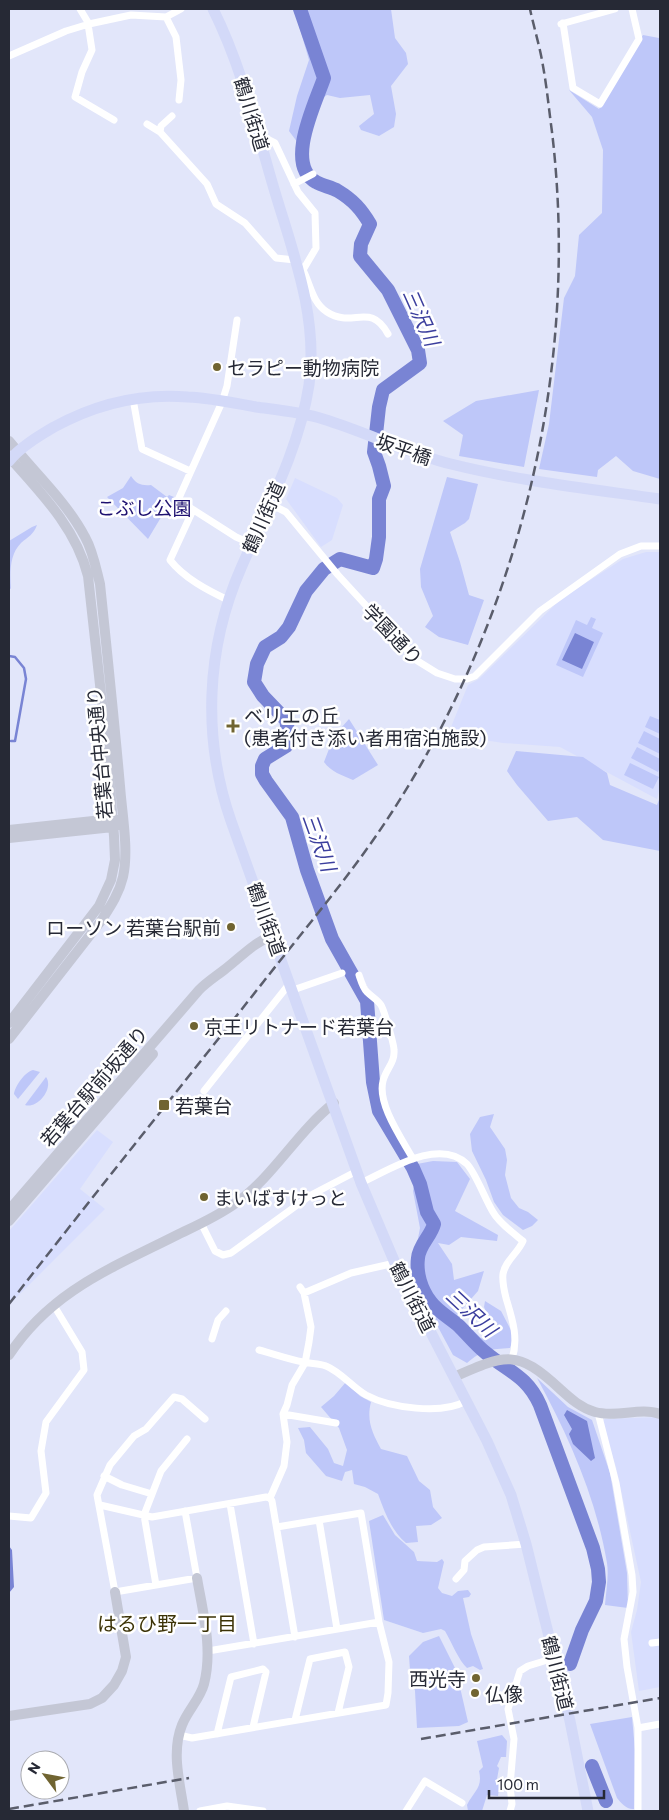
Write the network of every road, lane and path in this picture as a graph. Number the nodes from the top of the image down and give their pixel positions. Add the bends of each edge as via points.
1 (80, 9) edge
2 (181, 9) edge
3 (213, 9) edge
4 (582, 9) edge
5 (615, 9) edge
6 (632, 9) edge
7 (166, 17) junction
8 (584, 17) junction
9 (88, 24) junction
10 (9, 56) edge
11 (179, 100) dead end
12 (172, 116) dead end
13 (114, 120) dead end
14 (147, 124) dead end
15 (160, 132) junction
16 (259, 135) junction
17 (313, 174) dead end
18 (294, 184) junction
19 (295, 260) junction
20 (303, 270) junction
21 (237, 320) dead end
22 (388, 334) dead end
23 (133, 399) junction
24 (222, 402) junction
25 (303, 414) junction
26 (9, 441) edge
27 (11, 458) edge
28 (190, 471) junction
29 (660, 499) edge
30 (270, 504) junction
31 (193, 510) junction
32 (252, 544) junction
33 (660, 546) edge
34 (228, 600) junction
35 (123, 822) junction
36 (113, 823) junction
37 (9, 830) edge
38 (9, 838) edge
39 (273, 935) junction
40 (224, 971) junction
41 (342, 972) dead end
42 (359, 975) dead end
43 (291, 987) junction
44 (9, 1023) edge
45 (9, 1039) edge
46 (204, 1091) dead end
47 (334, 1103) junction
48 (412, 1159) junction
49 (357, 1171) junction
50 (361, 1183) junction
51 (9, 1210) edge
52 (9, 1221) edge
53 (201, 1223) junction
54 (396, 1263) junction
55 (53, 1304) junction
56 (226, 1311) dead end
57 (212, 1339) dead end
58 (259, 1350) dead end
59 (9, 1356) edge
60 (510, 1359) junction
61 (305, 1363) junction
62 (454, 1377) junction
63 (466, 1401) junction
64 (598, 1413) junction
65 (283, 1414) junction
66 (660, 1414) edge
67 (205, 1419) dead end
68 (336, 1424) dead end
69 (187, 1439) dead end
70 (104, 1476) junction
71 (152, 1494) junction
72 (270, 1498) junction
73 (230, 1504) junction
74 (100, 1505) junction
75 (185, 1511) junction
76 (144, 1515) junction
77 (9, 1516) edge
78 (319, 1520) junction
79 (277, 1527) junction
80 (526, 1544) junction
81 (197, 1578) junction
82 (456, 1579) dead end
83 (156, 1585) junction
84 (115, 1592) junction
85 (379, 1622) junction
86 (337, 1629) junction
87 (295, 1636) junction
88 (660, 1642) edge
89 (652, 1643) dead end
90 (254, 1644) junction
91 (208, 1651) junction
92 (554, 1658) junction
93 (338, 1713) junction
94 (9, 1716) edge
95 (295, 1720) junction
96 (660, 1724) edge
97 (253, 1727) junction
98 (638, 1728) junction
99 (217, 1734) junction
100 (179, 1735) junction
101 (462, 1803) dead end
102 (184, 1808) edge
103 (233, 1809) edge
104 (591, 1810) edge
105 (200, 1811) edge
106 (263, 1811) edge
107 (406, 1811) edge
108 (510, 1811) edge
109 (638, 1811) edge

1 - 9 street
2 - 7 street
3 - 16 main road, 鶴川街道 via 228,42
4 - 8 street
5 - 8 street
6 - 8 street via 639,40 600,104 572,88 562,24
7 - 9 street via 127,15
7 - 11 street via 176,37 181,80
9 - 10 street via 66,30
9 - 13 street via 92,50 75,97
12 - 15 street via 161,126
14 - 15 street
15 - 19 street via 207,184 216,204 244,223 276,258
16 - 18 street via 275,143
16 - 19 main road, 鶴川街道
17 - 18 street
18 - 20 street via 315,213 316,248
19 - 20 street
19 - 25 main road, 鶴川街道 via 308,307 311,346
20 - 22 street via 314,297 328,312 343,318 374,317
21 - 24 street
23 - 24 main road, 坂平橋 via 189,397
23 - 27 main road, 坂平橋 via 77,415 48,430
23 - 28 street via 142,449
24 - 25 main road, 坂平橋
24 - 28 street
25 - 29 main road, 坂平橋 via 448,464
25 - 30 main road, 鶴川街道 via 292,452
26 - 27 street
27 - 35 street, 若葉台中央通り via 72,516 86,537 96,566
27 - 36 street, 若葉台中央通り via 63,521 88,576
28 - 31 street via 178,500
30 - 32 main road, 鶴川街道
30 - 33 street, 学園通り via 286,512 323,558 416,660 437,674 455,679 475,676 540,611 620,554 641,546
31 - 32 street
31 - 34 street via 170,560 178,571
32 - 34 main road, 鶴川街道
34 - 39 main road, 鶴川街道 via 212,679 213,750 225,804
35 - 36 street
35 - 45 street, 若葉台中央通り via 125,862 114,902
36 - 37 street
36 - 38 street
36 - 44 street, 若葉台中央通り via 115,860 103,899
39 - 40 street via 254,944
39 - 43 main road, 鶴川街道
40 - 51 street, 若葉台駅前坂通り via 205,984
40 - 52 street, 若葉台駅前坂通り
41 - 43 street
42 - 48 street via 366,991 381,1004 384,1012 394,1050 393,1062 383,1079 383,1099
43 - 46 street
43 - 47 main road, 鶴川街道
47 - 49 main road, 鶴川街道
47 - 53 street via 314,1120 249,1192
48 - 50 street
48 - 60 street via 432,1153 453,1156 468,1165 494,1214 523,1241 503,1273 516,1348
49 - 50 main road, 鶴川街道
49 - 53 street via 311,1195 231,1252 222,1255 216,1251
50 - 54 main road, 鶴川街道
53 - 55 street via 80,1285
54 - 61 street via 302,1290 311,1327
54 - 62 main road, 鶴川街道
55 - 59 street via 18,1341
55 - 77 street via 82,1352 84,1370 46,1422 41,1451 46,1493 31,1518
56 - 57 street via 218,1320
58 - 61 street
60 - 62 street via 486,1363
60 - 64 street via 535,1368 573,1401
61 - 63 street via 326,1366 365,1394 395,1404 419,1409 458,1406
61 - 65 street via 292,1385
62 - 63 main road, 鶴川街道
63 - 80 main road, 鶴川街道 via 502,1472
64 - 66 street
64 - 98 street via 616,1483 632,1575 633,1592 624,1639
65 - 68 street
65 - 72 street via 287,1442 284,1466
67 - 70 street via 182,1399 174,1397 146,1429 134,1436
69 - 71 street via 161,1471
70 - 71 street
70 - 74 street via 97,1495
71 - 76 street
72 - 73 street
72 - 79 street
73 - 75 street
73 - 90 street
74 - 76 street
74 - 84 street
75 - 76 street via 152,1517
75 - 81 street
76 - 83 street
78 - 79 street
78 - 85 street via 361,1513
78 - 86 street
79 - 87 street
80 - 82 street via 477,1550 465,1561 464,1570
80 - 92 main road, 鶴川街道
81 - 83 street
81 - 91 street
83 - 84 street
84 - 94 street via 126,1657 114,1686 90,1704
85 - 86 street
85 - 93 street via 389,1662 386,1706
86 - 87 street
87 - 90 street
88 - 89 street
90 - 91 street
91 - 100 street via 204,1685
92 - 104 main road, 鶴川街道
92 - 108 street via 528,1666 520,1672 508,1709 514,1739
93 - 95 street
93 - 95 street via 349,1667 345,1652 310,1659
95 - 97 street
96 - 98 street
97 - 99 street
97 - 99 street via 266,1672 263,1670 231,1677
98 - 109 street
99 - 100 street via 192,1738
100 - 102 street via 176,1758
101 - 107 street via 424,1781
103 - 105 street
103 - 106 street

